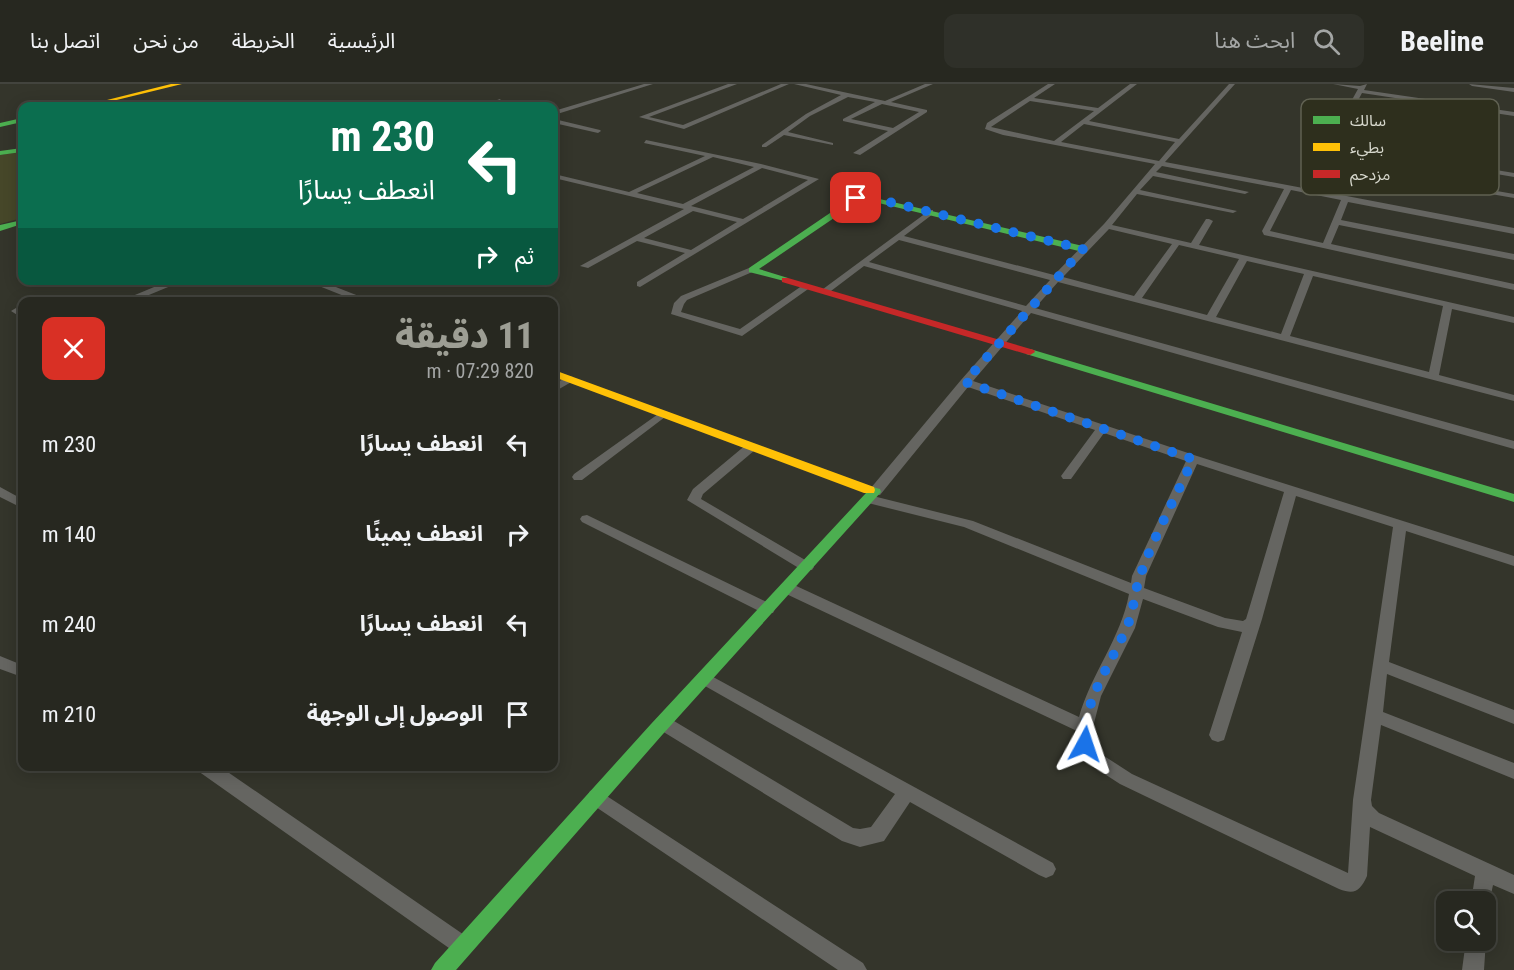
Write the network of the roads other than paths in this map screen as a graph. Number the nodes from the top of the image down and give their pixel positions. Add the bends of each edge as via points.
1 (179, 84) edge
2 (650, 84) edge
3 (734, 84) edge
4 (786, 84) edge
5 (797, 84) edge
6 (930, 84) edge
7 (1052, 84) edge
8 (1134, 84) edge
9 (1229, 84) edge
10 (1336, 84) edge
11 (1472, 84) edge
12 (1362, 88) edge
13 (1514, 90) edge
14 (845, 91) junction
15 (696, 98) junction
16 (1029, 99) junction
17 (1426, 99) edge
18 (500, 101) dead end
19 (884, 101) junction
20 (103, 102) edge
21 (497, 102) edge
22 (715, 102) dead end
23 (724, 104) dead end
24 (734, 106) junction
25 (1099, 110) junction
26 (1499, 111) edge
27 (558, 112) edge
28 (1514, 114) edge
29 (18, 121) edge
30 (558, 122) edge
31 (1083, 122) junction
32 (0, 125) edge
33 (895, 130) junction
34 (598, 131) dead end
35 (782, 133) junction
36 (1149, 135) junction
37 (1180, 141) junction
38 (646, 142) dead end
39 (1055, 143) junction
40 (831, 144) dead end
41 (1140, 144) dead end
42 (764, 146) dead end
43 (18, 151) edge
44 (0, 153) edge
45 (857, 153) dead end
46 (714, 155) junction
47 (1160, 163) junction
48 (761, 166) junction
49 (1151, 173) junction
50 (1499, 173) edge
51 (1514, 176) edge
52 (558, 177) edge
53 (1288, 188) junction
54 (1301, 190) edge
55 (1135, 191) junction
56 (1245, 192) dead end
57 (1499, 193) edge
58 (630, 194) junction
59 (1325, 195) edge
60 (1514, 196) edge
61 (1345, 199) junction
62 (687, 208) junction
63 (1233, 211) dead end
64 (930, 212) junction
65 (743, 221) junction
66 (1209, 221) dead end
67 (1336, 222) junction
68 (18, 223) edge
69 (1107, 226) junction
70 (0, 228) edge
71 (1514, 231) edge
72 (898, 237) junction
73 (635, 238) junction
74 (1178, 241) junction
75 (1194, 244) junction
76 (1326, 247) junction
77 (1083, 249) junction
78 (690, 252) junction
79 (1245, 257) junction
80 (1514, 257) edge
81 (863, 263) junction
82 (585, 266) dead end
83 (752, 270) junction
84 (1310, 272) junction
85 (1058, 278) junction
86 (640, 284) dead end
87 (168, 285) edge
88 (322, 285) edge
89 (806, 287) junction
90 (1514, 287) edge
91 (824, 292) junction
92 (354, 296) edge
93 (135, 297) edge
94 (1136, 300) junction
95 (1448, 304) junction
96 (1030, 309) junction
97 (1210, 319) junction
98 (1514, 320) edge
99 (1284, 338) junction
100 (999, 342) junction
101 (558, 375) edge
102 (1433, 377) junction
103 (568, 379) junction
104 (965, 382) junction
105 (558, 386) edge
106 (1514, 398) edge
107 (661, 414) junction
108 (1102, 428) junction
109 (1514, 445) edge
110 (751, 447) junction
111 (1193, 459) junction
112 (1066, 476) dead end
113 (578, 477) dead end
114 (1291, 490) junction
115 (0, 491) edge
116 (872, 495) junction
117 (1514, 498) edge
118 (18, 502) edge
119 (587, 519) dead end
120 (1400, 525) junction
121 (1514, 561) edge
122 (807, 567) junction
123 (787, 588) junction
124 (1136, 591) junction
125 (768, 609) junction
126 (1252, 623) junction
127 (1382, 665) junction
128 (704, 678) junction
129 (1375, 716) junction
130 (1514, 717) edge
131 (663, 723) junction
132 (1085, 727) junction
133 (1218, 735) dead end
134 (211, 771) edge
135 (1514, 771) edge
136 (907, 791) junction
137 (596, 797) junction
138 (1362, 800) junction
139 (1046, 869) dead end
140 (1485, 872) junction
141 (1514, 885) edge
142 (1482, 891) edge
143 (463, 946) junction
144 (1475, 951) edge
145 (442, 970) edge
146 (856, 970) edge
147 (1473, 970) edge

1 - 20 street
2 - 27 street
3 - 15 street
4 - 24 street
5 - 14 street
6 - 19 street
7 - 16 street
8 - 25 street
9 - 37 street
10 - 12 street
11 - 13 street
12 - 17 street
14 - 19 street
14 - 35 street
15 - 22 street
15 - 24 street via 642,117 684,127
16 - 25 street
16 - 39 street via 987,128
18 - 21 street
19 - 33 street via 925,111
19 - 33 street via 845,120
23 - 24 street
25 - 31 street
26 - 28 street
29 - 32 street
30 - 34 street
31 - 36 street
31 - 39 street
33 - 45 street
35 - 40 street
35 - 42 street
36 - 37 street
36 - 41 street
37 - 47 street
38 - 46 street
39 - 47 street
43 - 44 street
46 - 48 street
46 - 58 street
47 - 49 street
47 - 53 street
48 - 62 street
48 - 65 street via 815,179
49 - 55 street
49 - 56 street
50 - 51 street
52 - 58 street
53 - 54 street
53 - 76 street via 1266,231
55 - 63 street
55 - 69 street
57 - 60 street
58 - 62 street
59 - 61 street
61 - 67 street
61 - 71 street
62 - 65 street
62 - 73 street
64 - 72 street
64 - 77 street
64 - 83 street via 859,197
65 - 78 street
66 - 75 street
67 - 76 street
67 - 80 street
68 - 70 street
69 - 74 street
69 - 77 street
72 - 81 street
72 - 85 street
73 - 78 street
73 - 82 street
74 - 75 street
74 - 94 street
75 - 79 street
76 - 90 street
77 - 85 street
78 - 86 street
79 - 84 street
79 - 97 street
81 - 91 street
81 - 96 street
83 - 89 street
83 - 89 street via 684,298 676,314 742,333
84 - 95 street
84 - 99 street
85 - 94 street
85 - 96 street
87 - 93 street
88 - 92 street
89 - 91 street
91 - 100 street
94 - 97 street
95 - 98 street
95 - 102 street
96 - 100 street
96 - 109 street
97 - 99 street
99 - 102 street
100 - 104 street
100 - 117 street
101 - 103 street
102 - 106 street
103 - 105 street
103 - 107 street
104 - 108 street
104 - 116 street
107 - 110 street
107 - 113 street
108 - 111 street
108 - 112 street
110 - 116 street
110 - 122 street via 698,492 694,500
111 - 114 street
111 - 124 street via 1139,576
114 - 120 street
114 - 126 street
115 - 118 street
116 - 122 street
116 - 124 street via 968,524
119 - 125 street
120 - 121 street
120 - 127 street
122 - 123 street
123 - 125 street
123 - 132 street
124 - 126 street via 1236,627
124 - 132 street via 1127,628 1093,696
125 - 128 street
126 - 133 street
127 - 129 street
127 - 130 street
128 - 131 street
128 - 136 street
129 - 135 street
129 - 138 street
131 - 136 street via 849,835 877,835
131 - 137 street
132 - 138 street via 1085,744 1092,757 1104,766 1346,882 1353,883 1357,876
134 - 143 street
136 - 139 street
137 - 143 street
137 - 146 street
138 - 140 street via 1372,819
140 - 141 street
140 - 142 street
143 - 145 street
144 - 147 street

